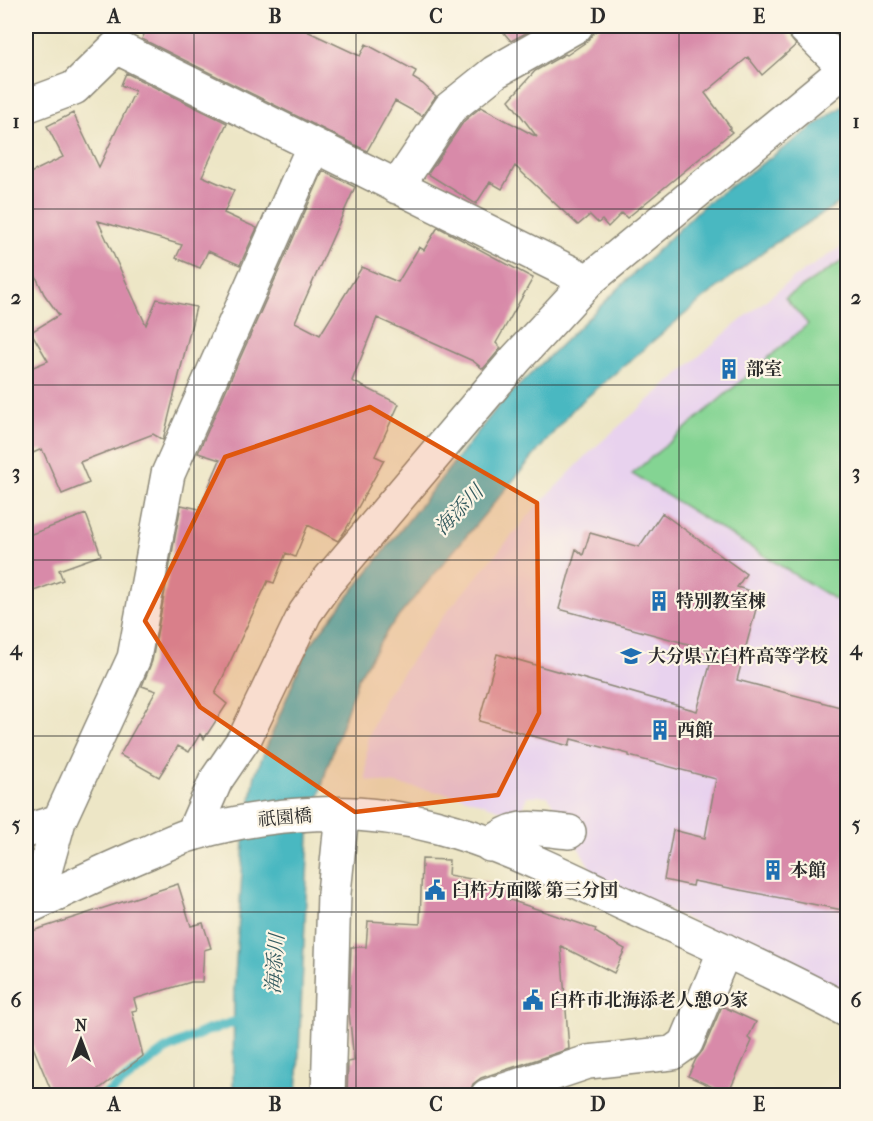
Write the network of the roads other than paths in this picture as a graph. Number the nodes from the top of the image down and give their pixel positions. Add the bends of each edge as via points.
1 (576, 26) edge
2 (803, 26) edge
3 (846, 67) edge
4 (26, 105) edge
5 (314, 145) junction
6 (398, 187) junction
7 (588, 281) junction
8 (336, 814) junction
9 (59, 821) junction
10 (26, 831) edge
11 (569, 832) dead end
12 (193, 833) junction
13 (490, 845) junction
14 (31, 906) edge
15 (725, 950) junction
16 (848, 1011) edge
17 (328, 1095) edge
18 (487, 1095) edge

1 - 6 street via 495,72 450,108
2 - 3 street
3 - 7 street
4 - 5 street via 74,88 116,47
5 - 6 street
5 - 9 street via 168,474 134,658
6 - 7 street
7 - 12 street via 509,367 327,582 305,613 246,736 216,780
8 - 12 street, 祇園橋 via 279,816
8 - 13 street, 祇園橋 via 387,817 437,826
8 - 17 street
9 - 10 street
9 - 14 street
11 - 13 street via 518,828
12 - 14 street, 祇園橋
13 - 15 street, 祇園橋
15 - 16 street, 祇園橋
15 - 18 street via 686,1043 672,1053 588,1062

